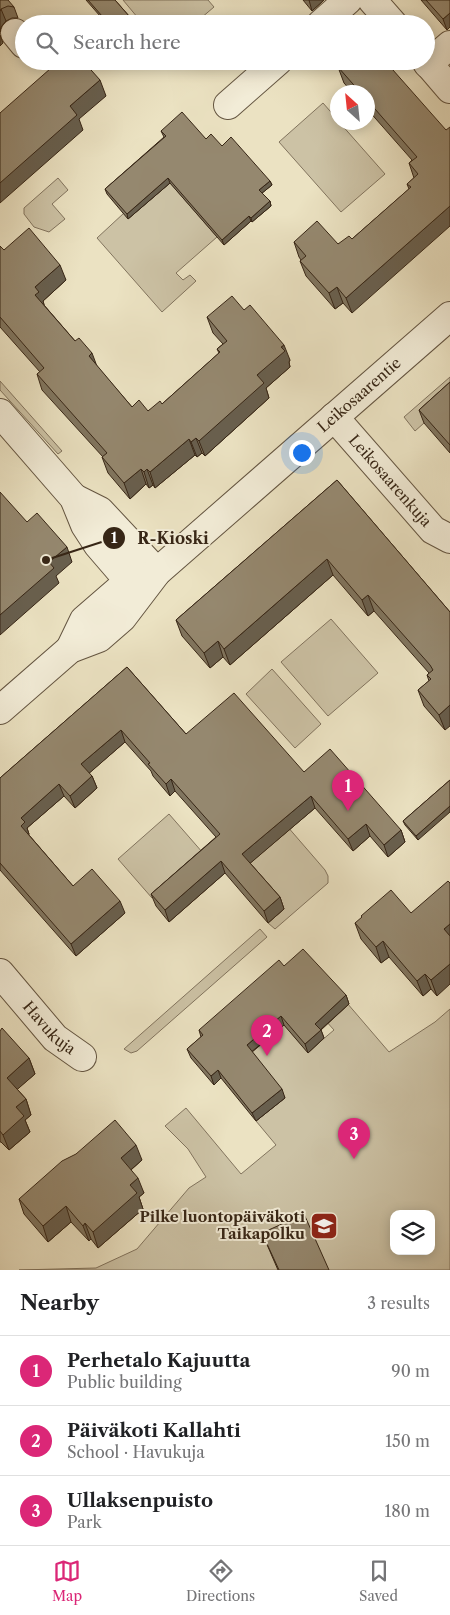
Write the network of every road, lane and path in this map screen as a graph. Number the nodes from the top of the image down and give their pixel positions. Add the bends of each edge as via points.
1 (348, 0) edge
2 (372, 0) edge
3 (331, 15) edge
4 (385, 15) edge
5 (450, 45) edge
6 (435, 56) edge
7 (268, 70) edge
8 (434, 70) edge
9 (450, 89) edge
10 (228, 105) dead end
11 (450, 316) edge
12 (0, 413) edge
13 (334, 417) junction
14 (74, 498) junction
15 (449, 537) edge
16 (157, 572) junction
17 (129, 581) junction
18 (70, 649) junction
19 (0, 710) edge
20 (0, 973) edge
21 (82, 1057) dead end

1 - 3 street
2 - 4 street
5 - 6 street
7 - 10 street
8 - 9 street
11 - 13 street, Leikosaarentie
12 - 14 street
13 - 15 street, Leikosaarenkuja via 433,530
13 - 16 street, Leikosaarentie
14 - 16 street via 100,511
14 - 17 street via 84,525
16 - 17 street, Leikosaarentie
16 - 18 street, Leikosaarentie via 122,618 99,638
17 - 18 street, Leikosaarentie via 84,620
18 - 19 street, Leikosaarentie
20 - 21 street, Havukuja via 55,1038

